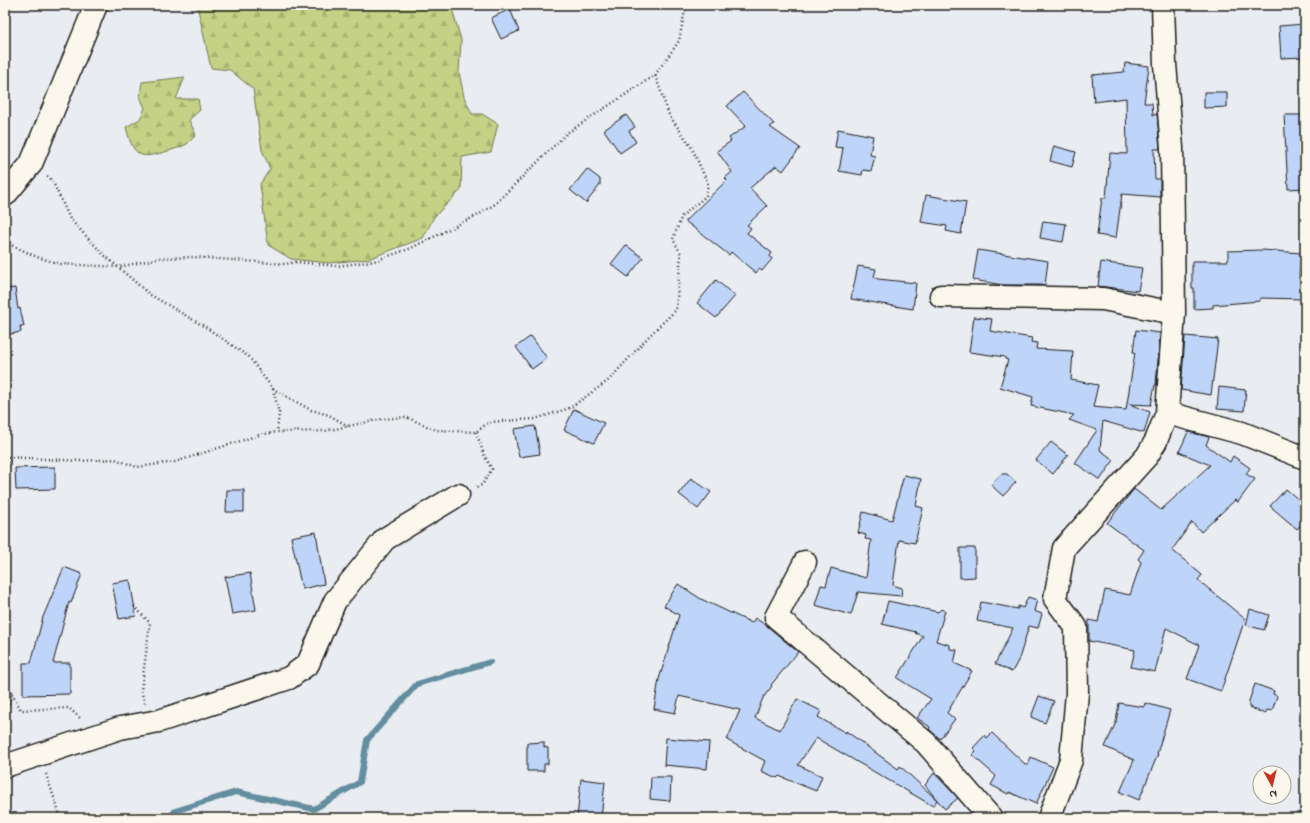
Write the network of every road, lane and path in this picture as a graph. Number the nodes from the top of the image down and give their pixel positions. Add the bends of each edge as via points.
1 (96, 5) edge
2 (686, 5) edge
3 (1163, 5) edge
4 (655, 75) junction
5 (30, 164) junction
6 (5, 195) edge
7 (5, 242) edge
8 (119, 268) junction
9 (941, 296) dead end
10 (1174, 313) junction
11 (273, 389) junction
12 (1167, 413) junction
13 (348, 426) junction
14 (277, 432) junction
15 (476, 432) junction
16 (6, 457) edge
17 (1305, 458) edge
18 (458, 495) joint
19 (5, 504) edge
20 (805, 562) dead end
21 (134, 606) dead end
22 (5, 677) edge
23 (12, 694) junction
24 (5, 715) edge
25 (151, 722) junction
26 (99, 736) junction
27 (41, 754) junction
28 (5, 766) edge
29 (58, 818) edge
30 (991, 818) edge
31 (1049, 818) edge

1 - 5 street
2 - 4 path via 679,41
3 - 10 street via 1172,148
4 - 8 path via 567,133 495,204 409,249 374,261 337,266 193,257 160,258
4 - 15 path via 669,115 692,148 708,184 706,196 682,216 673,239 681,254 676,310 609,380 570,408 536,420 489,422
5 - 6 street
5 - 8 path via 52,180 70,219
7 - 8 path via 60,264
8 - 11 path via 148,294 207,328 249,357
9 - 10 street via 1103,299
10 - 12 street
11 - 13 path via 311,410 329,415
11 - 14 path via 278,413
12 - 17 street via 1242,433
12 - 31 street via 1156,441 1146,456 1064,548 1055,599 1076,627 1077,693 1070,760
13 - 14 path via 325,431
13 - 15 path via 406,417 436,430
14 - 16 path via 259,435 175,462 137,467 115,459 81,461
15 - 18 path via 492,469 482,485
16 - 19 path
18 - 25 street via 385,539 335,602 308,664 289,678
20 - 30 street via 776,617 926,743
21 - 25 path via 150,623 142,691
22 - 23 path
23 - 24 path
23 - 26 path via 21,710 69,708
25 - 26 street via 120,728
26 - 27 street
27 - 28 street
27 - 29 path

